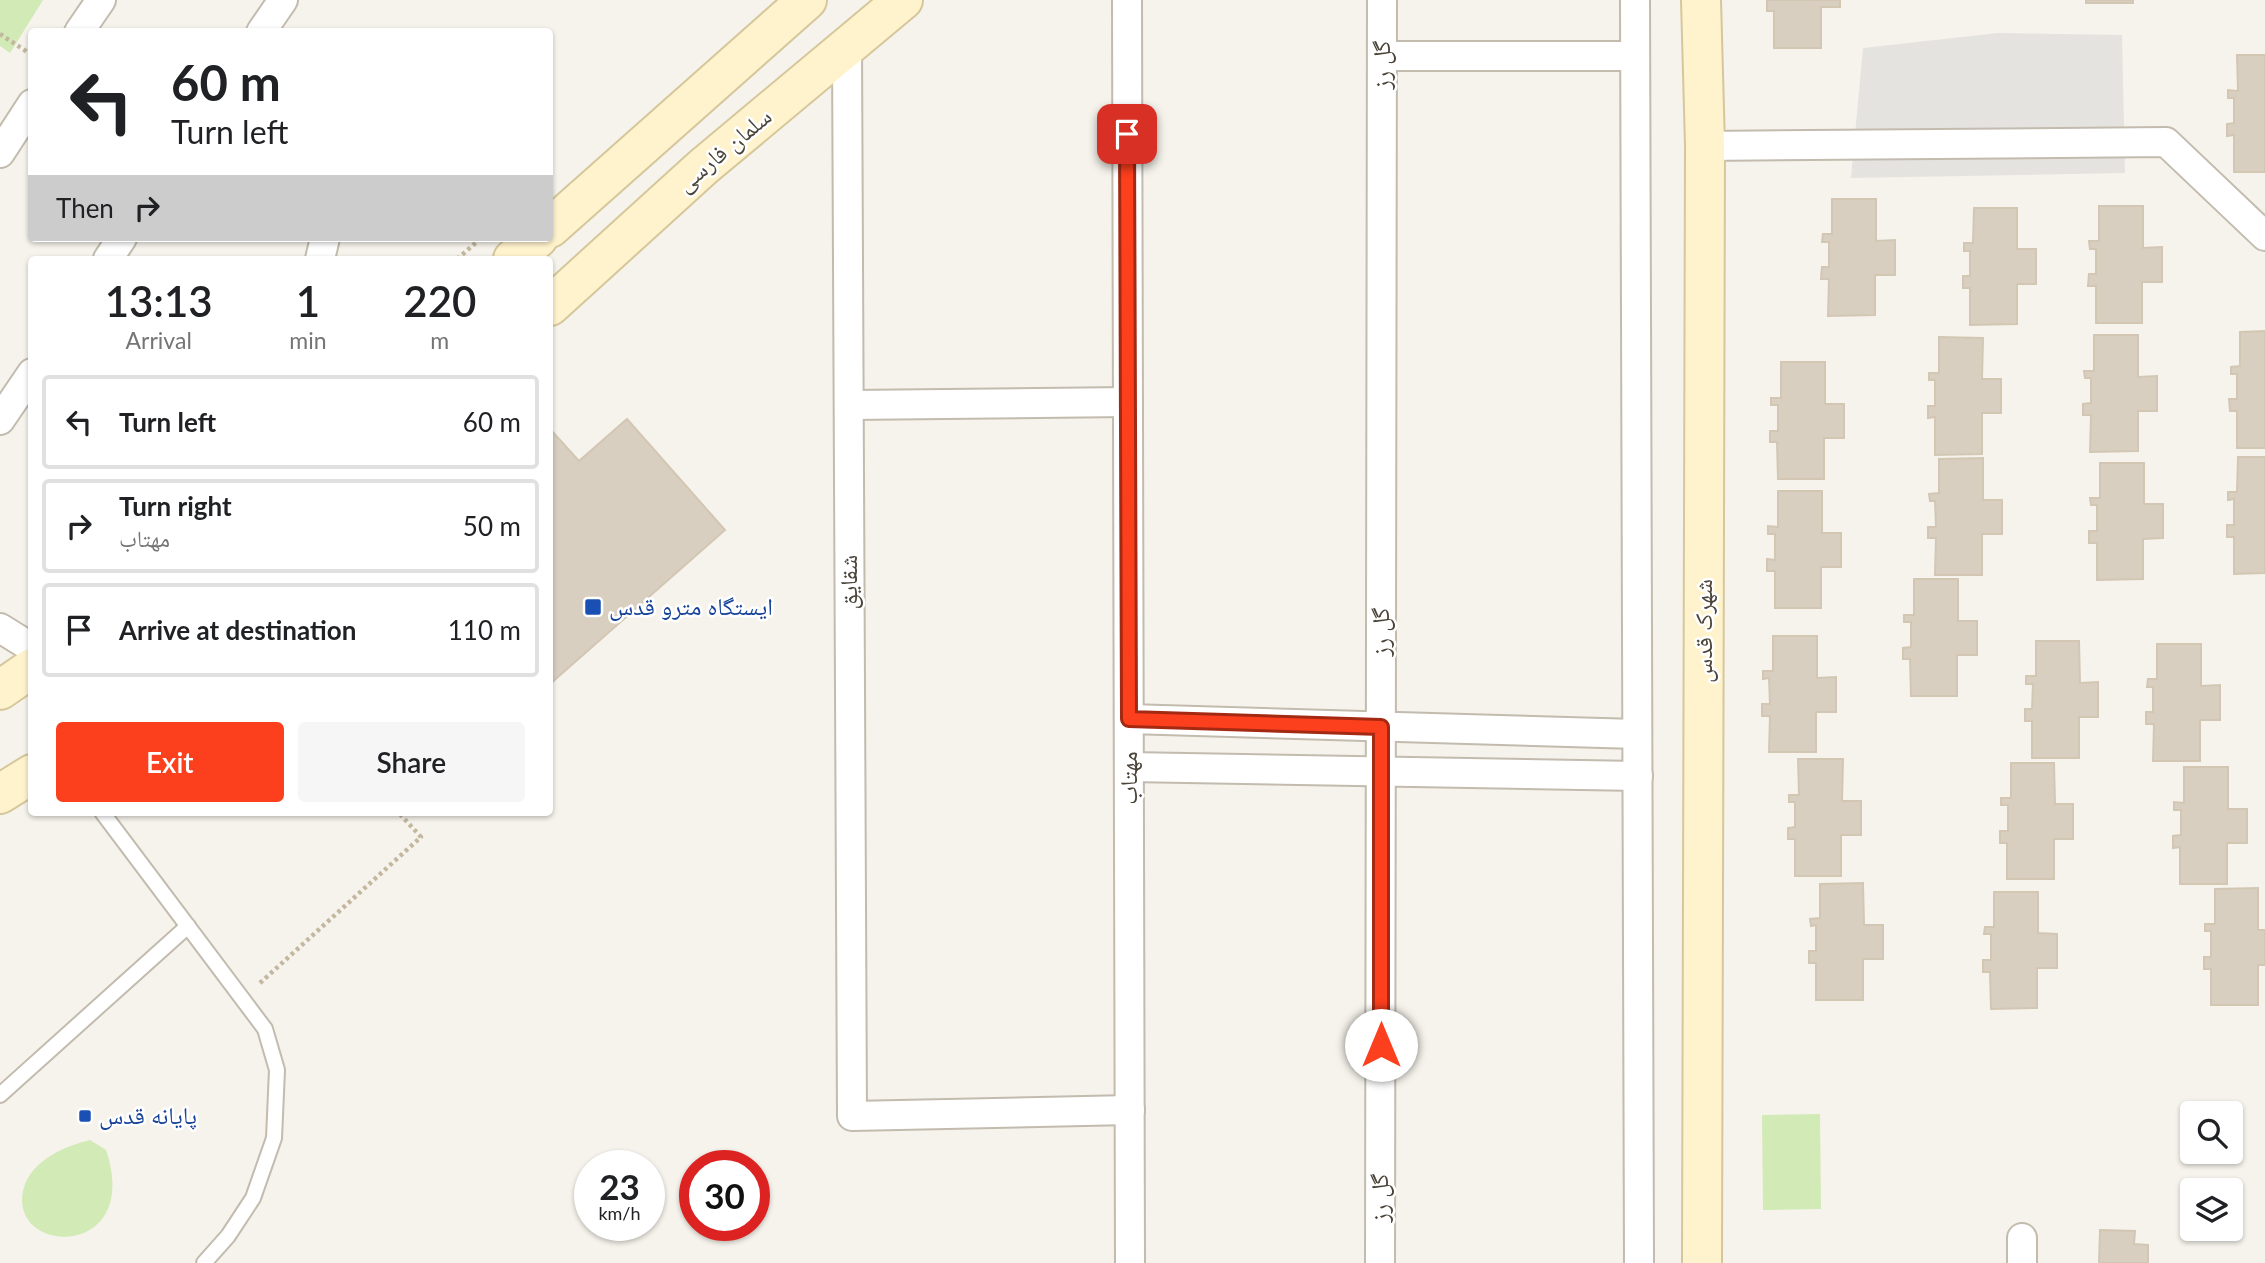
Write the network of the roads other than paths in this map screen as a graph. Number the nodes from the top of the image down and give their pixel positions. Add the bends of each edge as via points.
1 (101, 0) edge
2 (282, 0) edge
3 (807, 0) edge
4 (903, 0) edge
5 (1126, 0) edge
6 (1382, 0) edge
7 (1634, 0) edge
8 (1702, 0) edge
9 (82, 28) edge
10 (264, 28) edge
11 (847, 48) junction
12 (1382, 55) junction
13 (1634, 56) junction
14 (28, 110) edge
15 (1705, 146) junction
16 (0, 153) edge
17 (553, 225) edge
18 (553, 230) edge
19 (2265, 236) edge
20 (533, 242) edge
21 (517, 256) edge
22 (600, 259) junction
23 (553, 303) edge
24 (28, 379) edge
25 (1128, 402) junction
26 (849, 405) junction
27 (0, 420) edge
28 (0, 628) edge
29 (28, 655) edge
30 (28, 659) edge
31 (0, 690) edge
32 (1129, 719) junction
33 (1381, 727) junction
34 (1637, 734) junction
35 (1129, 767) junction
36 (1381, 772) junction
37 (28, 776) edge
38 (1637, 776) junction
39 (0, 794) edge
40 (105, 816) edge
41 (188, 926) junction
42 (0, 1095) edge
43 (1130, 1110) junction
44 (204, 1263) edge
45 (1130, 1263) edge
46 (1380, 1263) edge
47 (1639, 1263) edge
48 (1702, 1263) edge

1 - 9 street
2 - 10 street
3 - 17 street
4 - 11 street, سلمان فارسی
5 - 25 street, مهتاب
6 - 12 street, گل رز
7 - 13 street
8 - 15 street, شهرک قدس
11 - 22 street, سلمان فارسی via 702,167
11 - 26 street, شقايق
12 - 13 street
12 - 33 street, گل رز
13 - 34 street
14 - 16 street
15 - 19 street via 2166,142
15 - 48 street, شهرک قدس
18 - 22 street
20 - 21 street
22 - 23 street, سلمان فارسی
24 - 27 street
25 - 26 street
25 - 32 street, مهتاب
26 - 43 street, شقايق via 852,1116
28 - 29 street
30 - 31 street
32 - 33 street
32 - 35 street, مهتاب
33 - 34 street
33 - 36 street, گل رز
34 - 38 street
35 - 36 street
35 - 43 street, مهتاب
36 - 38 street
36 - 46 street, گل رز
37 - 39 street
38 - 47 street
40 - 41 lane
41 - 42 lane
41 - 44 lane via 265,1029 277,1070 274,1139 253,1198
43 - 45 street, مهتاب

